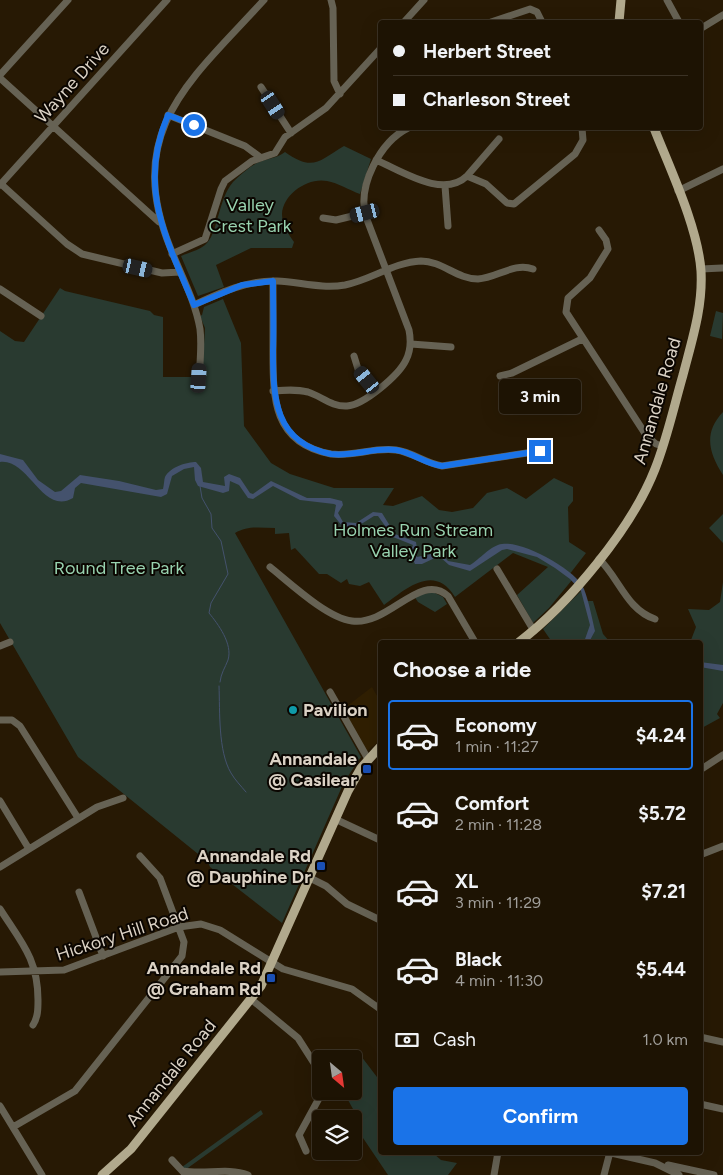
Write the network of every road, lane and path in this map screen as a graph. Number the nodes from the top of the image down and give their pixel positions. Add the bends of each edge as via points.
1 (68, 0) edge
2 (167, 0) edge
3 (264, 0) edge
4 (331, 0) edge
5 (424, 0) edge
6 (621, 0) edge
7 (667, 0) edge
8 (723, 15) edge
9 (406, 20) edge
10 (497, 20) edge
11 (541, 20) edge
12 (619, 20) edge
13 (678, 20) edge
14 (703, 27) edge
15 (378, 51) edge
16 (0, 77) edge
17 (261, 87) dead end
18 (340, 94) junction
19 (168, 115) junction
20 (53, 126) junction
21 (405, 130) edge
22 (582, 130) edge
23 (655, 130) edge
24 (291, 132) junction
25 (499, 138) dead end
26 (260, 157) junction
27 (376, 160) junction
28 (723, 168) edge
29 (467, 176) junction
30 (0, 185) edge
31 (445, 186) junction
32 (678, 191) junction
33 (365, 213) junction
34 (323, 218) dead end
35 (160, 222) junction
36 (448, 226) dead end
37 (599, 230) dead end
38 (172, 254) junction
39 (533, 269) dead end
40 (701, 269) junction
41 (723, 269) edge
42 (386, 270) junction
43 (180, 272) junction
44 (273, 281) junction
45 (0, 288) edge
46 (194, 305) junction
47 (41, 316) dead end
48 (582, 339) junction
49 (411, 344) junction
50 (451, 347) dead end
51 (354, 356) dead end
52 (500, 376) dead end
53 (199, 378) dead end
54 (376, 390) junction
55 (273, 391) junction
56 (663, 446) junction
57 (540, 451) dead end
58 (599, 558) junction
59 (270, 567) dead end
60 (496, 569) dead end
61 (655, 619) dead end
62 (534, 631) junction
63 (474, 640) edge
64 (522, 640) edge
65 (10, 642) dead end
66 (0, 646) edge
67 (330, 692) dead end
68 (0, 720) edge
69 (378, 749) edge
70 (723, 755) edge
71 (368, 759) junction
72 (703, 768) edge
73 (123, 798) dead end
74 (0, 801) edge
75 (78, 818) junction
76 (335, 819) junction
77 (378, 839) edge
78 (723, 846) edge
79 (29, 848) junction
80 (703, 854) edge
81 (140, 856) dead end
82 (0, 867) edge
83 (310, 878) junction
84 (79, 892) dead end
85 (0, 909) edge
86 (378, 919) edge
87 (179, 927) junction
88 (104, 956) junction
89 (272, 963) junction
90 (0, 972) edge
91 (36, 973) junction
92 (251, 999) junction
93 (378, 1008) edge
94 (32, 1025) dead end
95 (703, 1038) edge
96 (723, 1042) edge
97 (312, 1060) edge
98 (318, 1100) edge
99 (703, 1105) edge
100 (0, 1106) edge
101 (723, 1109) edge
102 (13, 1127) junction
103 (306, 1151) dead end
104 (497, 1155) edge
105 (609, 1155) edge
106 (618, 1155) edge
107 (172, 1160) dead end
108 (656, 1163) junction
109 (185, 1173) edge
110 (42, 1175) edge
111 (102, 1175) edge
112 (248, 1175) edge
113 (494, 1175) edge
114 (604, 1175) edge
115 (678, 1175) edge
116 (714, 1175) edge

1 - 16 street
2 - 20 street, Wayne Drive
3 - 19 street via 189,83
4 - 18 street via 334,81
5 - 9 street
6 - 12 main road
7 - 13 street
8 - 14 street
10 - 11 street via 530,9 537,12
15 - 18 street
16 - 20 street
17 - 24 street
18 - 24 street via 319,114
19 - 26 street via 244,146
19 - 35 street via 154,164 154,190
20 - 30 street, Wayne Drive
20 - 35 street
21 - 27 street via 387,142
22 - 29 street via 583,140 575,154 518,203 507,202 490,187
23 - 32 main road, Annandale Road
24 - 26 street via 275,153
25 - 29 street
26 - 38 street via 223,184 204,239
27 - 31 street
27 - 33 street via 364,197
28 - 32 street
29 - 31 street
30 - 43 street via 82,254 162,274
31 - 36 street
32 - 40 main road, Annandale Road via 695,238
33 - 34 street via 336,220
33 - 42 street
35 - 38 street
37 - 48 street via 608,249 590,278 571,293 566,304 566,312
38 - 43 street
39 - 42 street via 519,267 480,279 466,278 429,262 412,262
40 - 41 street
40 - 56 main road, Annandale Road via 697,322
42 - 44 street via 358,282 334,286
42 - 49 street via 409,330
43 - 46 street
44 - 46 street via 242,285
44 - 55 street
45 - 47 street
46 - 53 street via 201,340
48 - 52 street
48 - 56 street via 646,435
49 - 50 street
49 - 54 street via 404,364
51 - 54 street via 358,369
54 - 55 street via 359,404 346,406 300,391
55 - 57 street via 277,410 292,434 312,448 330,454 394,449 443,466
56 - 58 main road, Annandale Road via 634,512
58 - 61 street via 613,573 628,599
58 - 62 main road, Annandale Road
59 - 63 street via 330,614 353,621 383,615 418,591 428,588 444,592
60 - 62 street
62 - 64 main road, Annandale Road
65 - 66 street
67 - 71 street
68 - 75 street via 12,720 20,726
69 - 71 main road, Annandale Road
70 - 72 street
71 - 76 main road, Annandale Road
73 - 75 street via 106,802
74 - 79 street
75 - 79 street
76 - 77 street
76 - 83 main road, Annandale Road
78 - 80 street
79 - 82 street
81 - 87 street via 160,878
83 - 86 street via 326,886 354,909
83 - 89 main road, Annandale Road
84 - 88 street
85 - 91 street
87 - 88 street, Hickory Hill Road
87 - 89 street, Hickory Hill Road via 193,924 215,928
87 - 102 street via 185,946 181,958 75,1091
88 - 91 street, Hickory Hill Road via 64,970
89 - 92 main road, Annandale Road
89 - 93 street, Hickory Hill Road via 296,974 352,989
90 - 91 street, Hickory Hill Road
91 - 94 street via 38,1012
92 - 97 street via 298,1038
92 - 111 main road, Annandale Road via 131,1149
95 - 96 street
98 - 103 street via 299,1135
99 - 101 street
100 - 102 street
102 - 110 street
104 - 113 street
105 - 114 street
106 - 108 street
107 - 109 street
108 - 115 street
108 - 116 street
109 - 112 street

